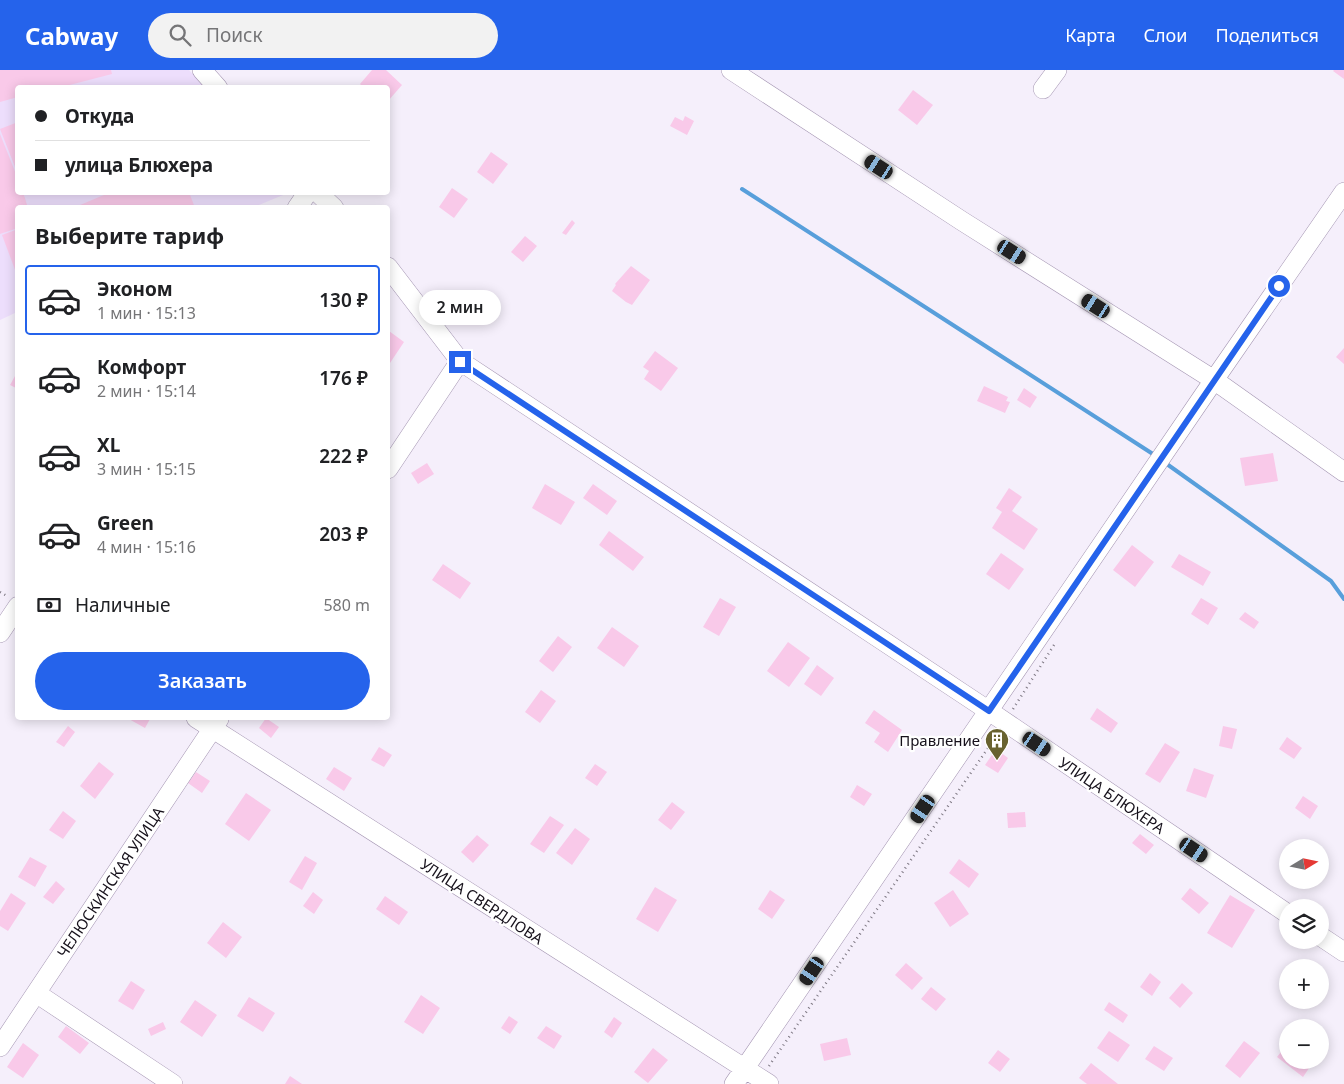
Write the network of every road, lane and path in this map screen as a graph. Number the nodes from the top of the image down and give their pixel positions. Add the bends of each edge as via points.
1 (202, 70) edge
2 (731, 70) edge
3 (1057, 70) edge
4 (215, 85) edge
5 (1043, 89) dead end
6 (1344, 192) edge
7 (319, 195) edge
8 (331, 205) edge
9 (390, 270) edge
10 (460, 362) junction
11 (1214, 380) junction
12 (390, 465) edge
13 (1344, 472) edge
14 (15, 610) edge
15 (0, 633) edge
16 (1058, 639) dead end
17 (989, 711) junction
18 (1005, 722) junction
19 (216, 723) edge
20 (1279, 908) edge
21 (1329, 942) edge
22 (1344, 952) edge
23 (36, 993) junction
24 (0, 1047) edge
25 (758, 1077) edge
26 (173, 1084) edge
27 (734, 1084) edge

1 - 4 street
2 - 11 street
3 - 5 street
6 - 11 street
7 - 8 street
9 - 10 street, УЛИЦА БЛЮХЕРА
10 - 12 street
10 - 17 street, УЛИЦА БЛЮХЕРА
11 - 13 street
11 - 17 street
14 - 15 street
16 - 18 path
17 - 18 street, УЛИЦА БЛЮХЕРА
17 - 25 street
18 - 20 street, УЛИЦА БЛЮХЕРА
18 - 25 path
19 - 23 street, ЧЕЛЮСКИНСКАЯ УЛИЦА
19 - 25 street, УЛИЦА СВЕРДЛОВА
21 - 22 street
23 - 24 street, ЧЕЛЮСКИНСКАЯ УЛИЦА
23 - 26 street
25 - 27 street

